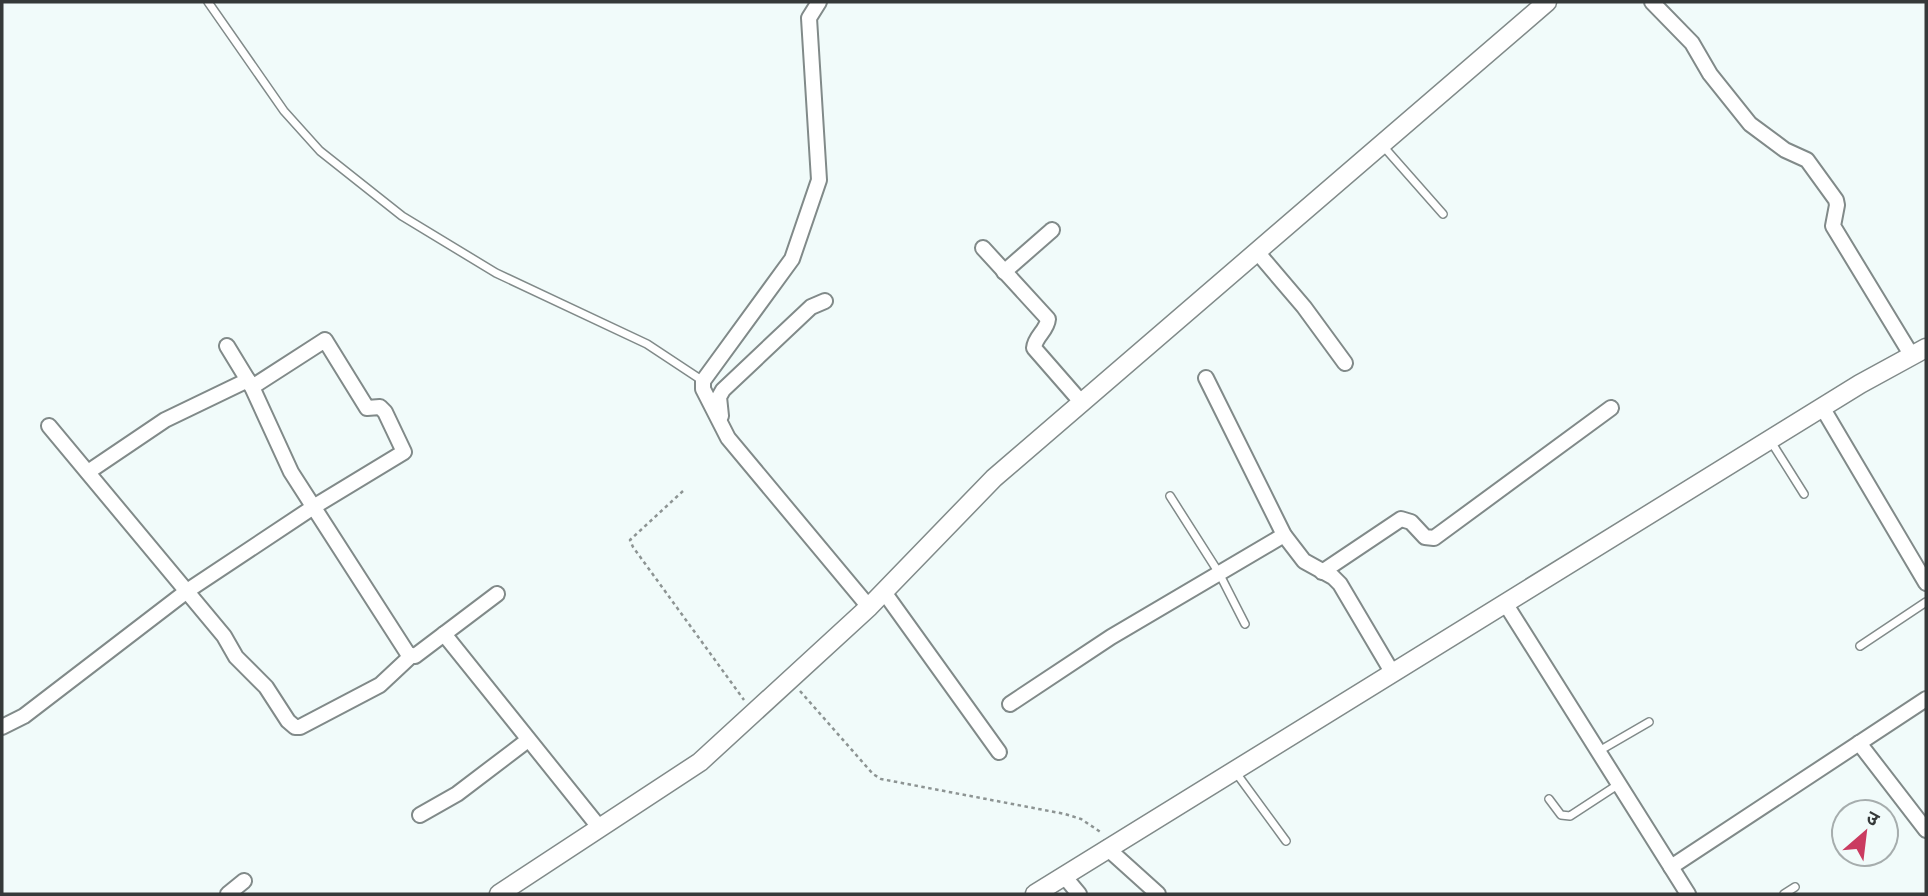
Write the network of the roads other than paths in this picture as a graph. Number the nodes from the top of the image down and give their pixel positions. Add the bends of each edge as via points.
1 (208, 2) edge
2 (819, 2) edge
3 (1547, 2) edge
4 (1652, 2) edge
5 (1382, 145) junction
6 (1443, 214) dead end
7 (1052, 230) dead end
8 (983, 248) dead end
9 (1258, 253) junction
10 (1004, 272) junction
11 (825, 301) dead end
12 (226, 346) dead end
13 (1919, 352) edge
14 (1345, 363) dead end
15 (1206, 378) dead end
16 (703, 381) junction
17 (250, 383) junction
18 (1082, 403) junction
19 (1822, 407) junction
20 (1611, 408) dead end
21 (721, 425) junction
22 (50, 426) dead end
23 (1769, 439) junction
24 (88, 472) junction
25 (1804, 494) dead end
26 (1170, 496) dead end
27 (314, 506) junction
28 (1284, 535) junction
29 (1922, 566) edge
30 (1322, 572) junction
31 (1219, 573) junction
32 (1926, 583) edge
33 (187, 591) junction
34 (884, 592) junction
35 (497, 594) dead end
36 (1926, 602) edge
37 (1504, 603) junction
38 (869, 607) junction
39 (1245, 624) dead end
40 (444, 634) junction
41 (1860, 646) dead end
42 (411, 656) junction
43 (1392, 672) junction
44 (1926, 699) edge
45 (1010, 704) dead end
46 (1649, 722) dead end
47 (2, 727) edge
48 (528, 740) junction
49 (1859, 743) junction
50 (999, 752) dead end
51 (1598, 752) junction
52 (1234, 769) junction
53 (1619, 784) junction
54 (1549, 799) dead end
55 (420, 815) dead end
56 (599, 827) junction
57 (1926, 830) edge
58 (1286, 841) dead end
59 (1111, 845) junction
60 (1671, 867) junction
61 (1064, 876) junction
62 (244, 881) dead end
63 (1795, 887) dead end
64 (228, 894) edge
65 (499, 894) edge
66 (1035, 894) edge
67 (1079, 894) edge
68 (1158, 894) edge
69 (1688, 894) edge
70 (1784, 894) edge

1 - 16 lane via 284,111 320,151 402,216 496,273 647,344
2 - 16 street via 809,18 819,180 792,259
3 - 5 street
4 - 13 street via 1692,43 1710,75 1754,128 1807,160 1836,200 1833,226
5 - 6 lane
5 - 9 street
7 - 10 street
8 - 10 street
9 - 14 street
9 - 18 street
10 - 18 street via 1048,319 1034,348
11 - 21 street via 811,307 723,390 719,397
12 - 17 street
13 - 19 street
15 - 28 street
16 - 21 street
17 - 24 street via 165,420
17 - 27 street via 291,472
17 - 27 street via 326,340 365,405 370,410 383,409 404,448 403,454
18 - 34 street via 994,478
19 - 23 street
19 - 29 street
20 - 30 street via 1434,538 1424,537 1411,522 1401,519
21 - 38 street
22 - 24 street
23 - 25 lane
23 - 37 street
24 - 33 street
26 - 31 lane
27 - 33 street
27 - 42 street
28 - 30 street via 1304,561
28 - 31 street
29 - 32 street
30 - 43 street via 1340,584
31 - 39 lane
31 - 45 street
33 - 42 street via 295,727 374,689
33 - 47 street via 24,716
34 - 38 street
34 - 50 street
35 - 40 street
36 - 41 lane
37 - 43 street
37 - 51 street
38 - 56 street via 700,762
40 - 42 street
40 - 48 street
43 - 52 street
44 - 49 street
46 - 51 lane
48 - 55 street via 457,794
48 - 56 street
49 - 57 street
49 - 60 street
51 - 53 street
52 - 58 lane
52 - 59 street
53 - 54 lane via 1570,816 1561,815
53 - 60 street
56 - 65 street
59 - 61 street
59 - 68 street
60 - 69 street
61 - 66 street
61 - 67 street
62 - 64 street
63 - 70 lane

